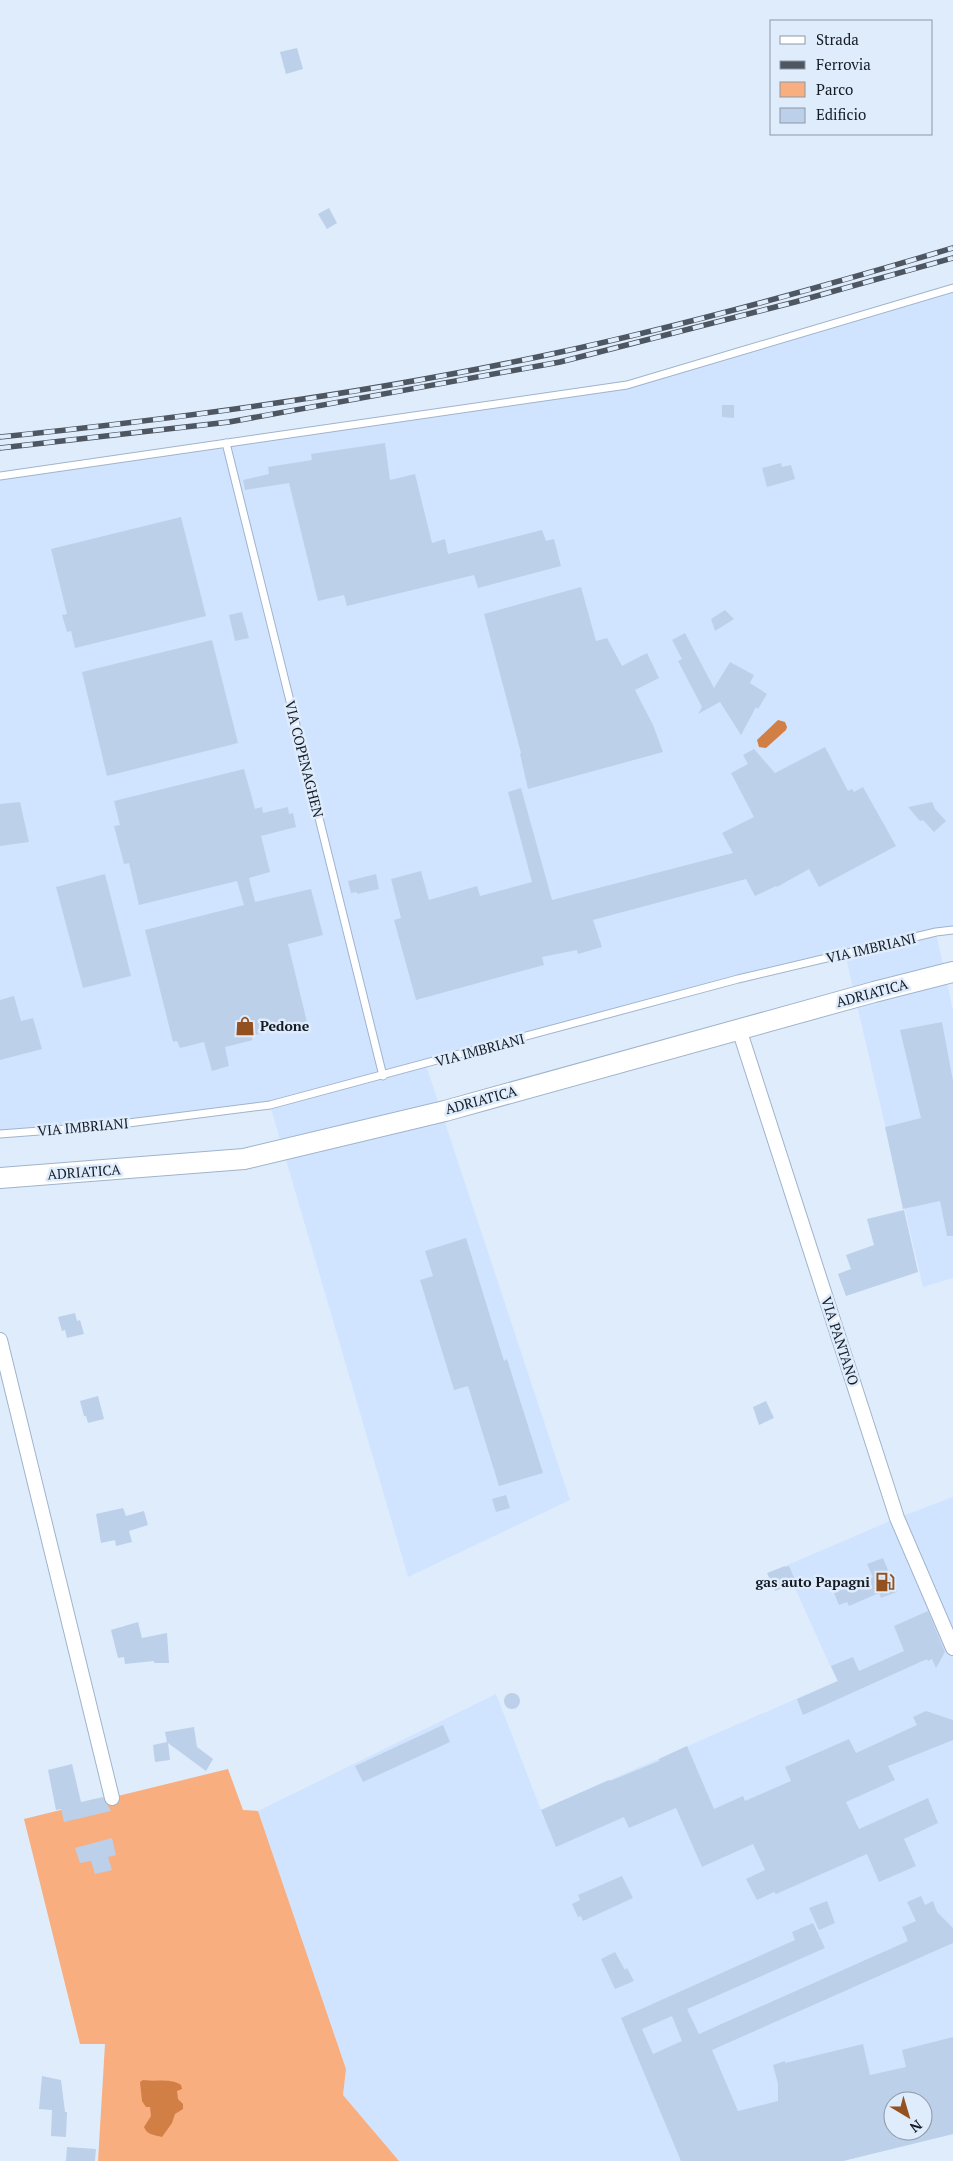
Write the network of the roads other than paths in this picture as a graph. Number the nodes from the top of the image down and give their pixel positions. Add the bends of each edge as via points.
1 (953, 288) edge
2 (226, 443) junction
3 (0, 476) edge
4 (953, 930) edge
5 (953, 972) edge
6 (740, 1028) junction
7 (383, 1076) junction
8 (0, 1134) edge
9 (0, 1178) edge
10 (0, 1340) edge
11 (953, 1648) edge
12 (112, 1798) dead end

1 - 2 lane via 627,385
2 - 3 lane
2 - 7 lane, VIA COPENAGHEN
4 - 7 lane, VIA IMBRIANI via 738,979
5 - 6 main road, ADRIATICA
6 - 9 main road, ADRIATICA via 445,1111 244,1159
6 - 11 street, VIA PANTANO via 897,1518
7 - 8 lane, VIA IMBRIANI via 270,1105 105,1126
10 - 12 street

